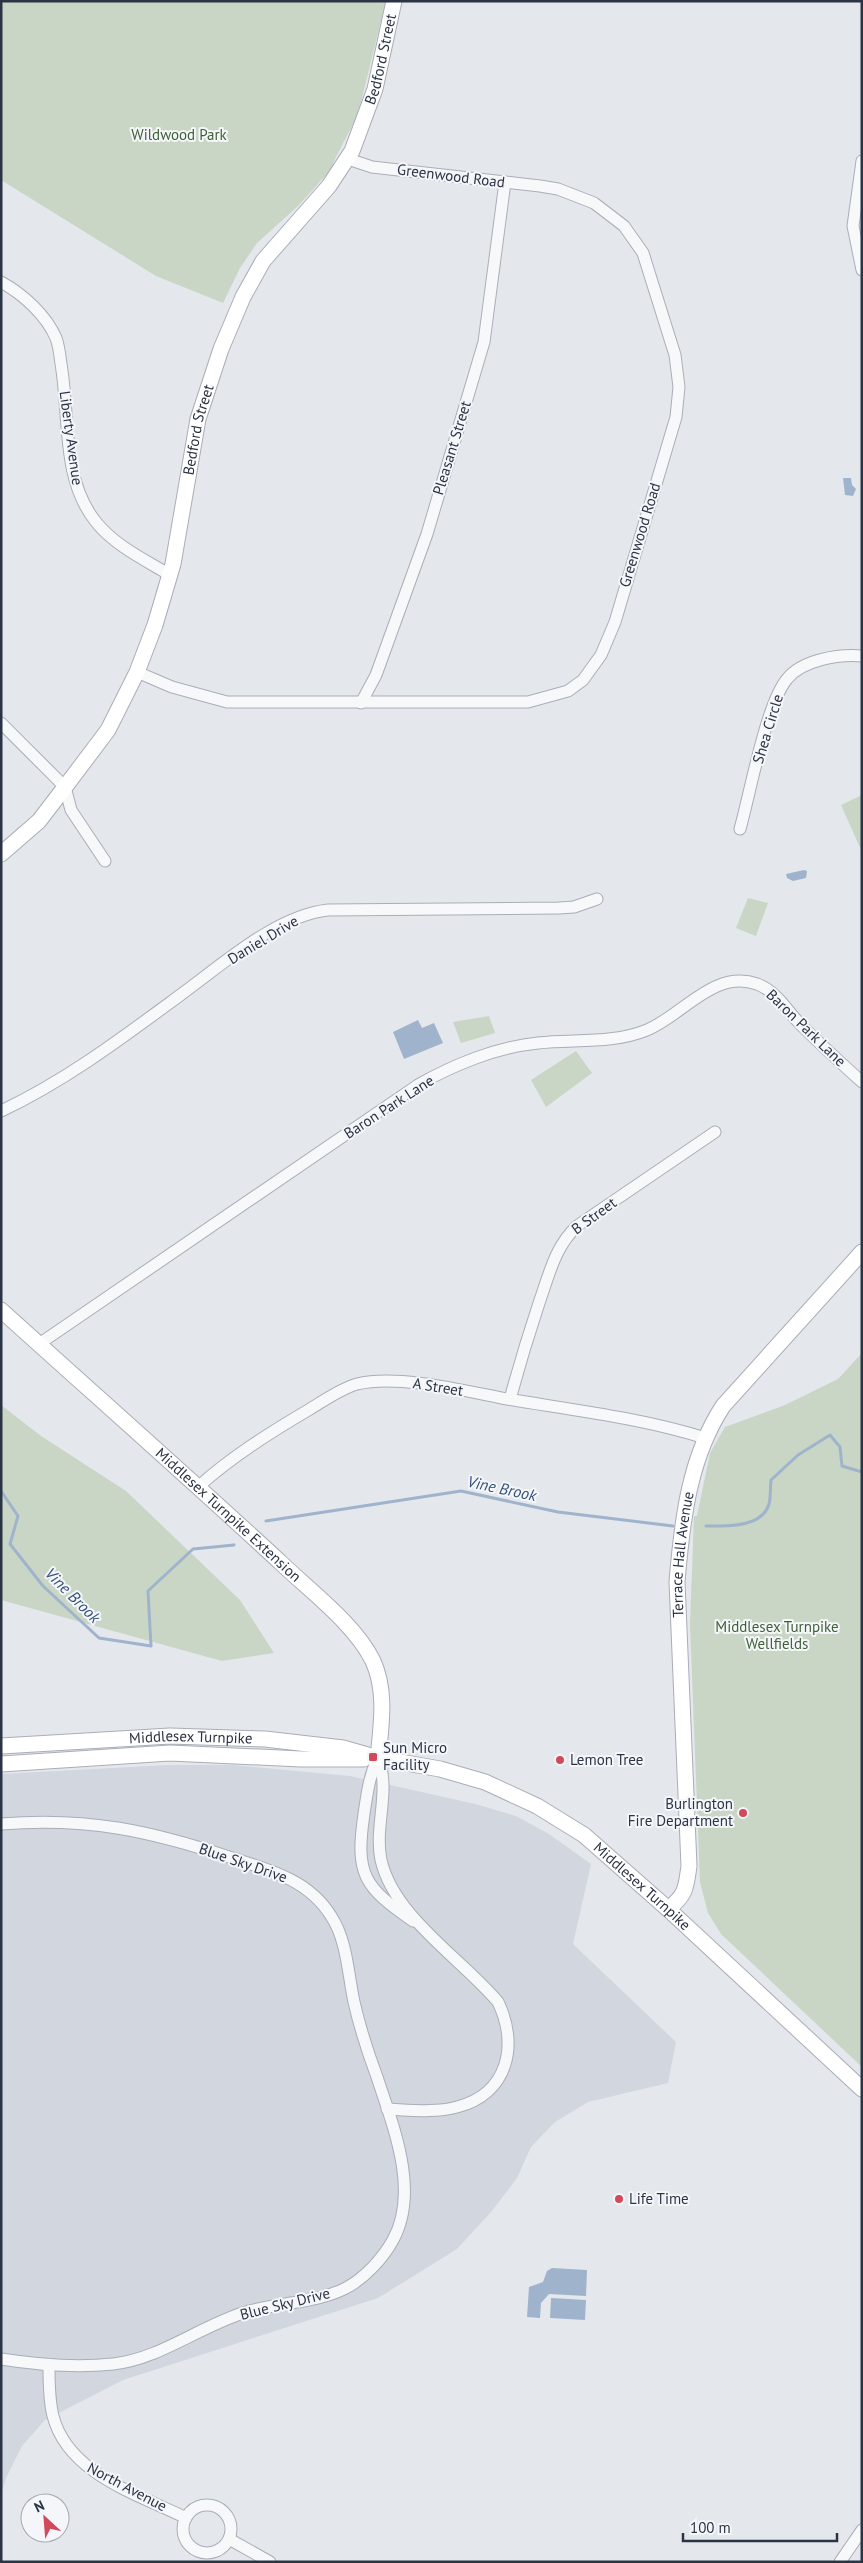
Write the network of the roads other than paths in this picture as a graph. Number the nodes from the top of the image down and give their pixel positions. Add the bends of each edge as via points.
1 (394, 1) edge
2 (348, 159) junction
3 (862, 161) edge
4 (505, 182) junction
5 (862, 270) edge
6 (1, 282) edge
7 (170, 575) junction
8 (862, 656) edge
9 (137, 672) junction
10 (361, 702) junction
11 (1, 724) edge
12 (65, 787) junction
13 (740, 829) dead end
14 (1, 854) edge
15 (105, 861) dead end
16 (597, 899) dead end
17 (862, 1082) edge
18 (1, 1111) edge
19 (715, 1132) dead end
20 (862, 1252) edge
21 (1, 1310) edge
22 (39, 1344) junction
23 (510, 1399) junction
24 (705, 1438) junction
25 (198, 1487) junction
26 (1, 1746) edge
27 (378, 1758) junction
28 (1, 1764) edge
29 (1, 1824) edge
30 (668, 1909) junction
31 (425, 1930) junction
32 (862, 2089) edge
33 (387, 2109) junction
34 (1, 2359) edge
35 (49, 2366) junction
36 (186, 2518) junction
37 (862, 2530) edge
38 (229, 2539) junction
39 (270, 2562) edge
40 (840, 2562) edge

1 - 2 main road, Bedford Street via 375,89
2 - 4 street, Greenwood Road via 372,167
2 - 7 main road, Bedford Street via 329,186 263,261 231,323 198,419
3 - 5 street via 853,226
4 - 10 street, Pleasant Street via 484,342 427,534 376,675
4 - 10 street, Greenwood Road via 573,194 594,203 624,226 643,253 676,354 679,387 676,417 615,622 602,655 582,680 568,691 528,702
6 - 7 street, Liberty Avenue via 33,306 56,339 74,477 88,510 108,534
7 - 9 main road, Bedford Street
8 - 13 street, Shea Circle via 818,661 787,678 779,690 768,725
9 - 10 street, Greenwood Road via 180,690 227,702
9 - 12 main road, Bedford Street via 108,730
11 - 12 street
12 - 14 main road, Bedford Street via 39,821
12 - 15 street via 71,810
16 - 18 street, Daniel Drive via 559,908 328,910 297,918 238,953 99,1054
17 - 22 street, Baron Park Lane via 799,1023 773,993 744,981 725,982 639,1033 599,1040 535,1043 484,1056 445,1070 412,1089
19 - 23 street, B Street via 565,1237 553,1260
20 - 24 main road, Terrace Hall Avenue via 723,1406
21 - 22 main road, Middlesex Turnpike Extension
22 - 25 main road, Middlesex Turnpike Extension
23 - 24 street, A Street via 650,1424
23 - 25 street, A Street via 403,1382 356,1384 295,1417
24 - 30 main road, Terrace Hall Avenue via 698,1454 685,1514 677,1582 689,1866 681,1900
25 - 27 main road, Middlesex Turnpike Extension via 344,1623 366,1649 382,1697
26 - 27 main road, Middlesex Turnpike via 123,1738 226,1737 303,1742
27 - 28 main road, Middlesex Turnpike via 170,1754
27 - 30 main road, Middlesex Turnpike via 486,1782 537,1806 584,1835
27 - 31 street via 383,1774 379,1835 382,1861 397,1895
27 - 31 street via 368,1783 360,1838 363,1870 381,1899
29 - 33 street, Blue Sky Drive via 54,1821 142,1831 275,1872 305,1887 331,1915 339,1930 355,2004
30 - 32 main road, Middlesex Turnpike
31 - 33 street via 498,2002 508,2027 508,2056 498,2079 470,2103 435,2110
33 - 35 street, Blue Sky Drive via 404,2174 403,2212 391,2243 363,2276 332,2293 244,2312 159,2351 116,2364
34 - 35 street, Blue Sky Drive
35 - 36 street, North Avenue via 54,2418 75,2456 98,2474
36 - 38 street via 201,2506 218,2507 227,2514 231,2524
36 - 38 street via 185,2539 200,2552 215,2552
37 - 40 street
38 - 39 street

